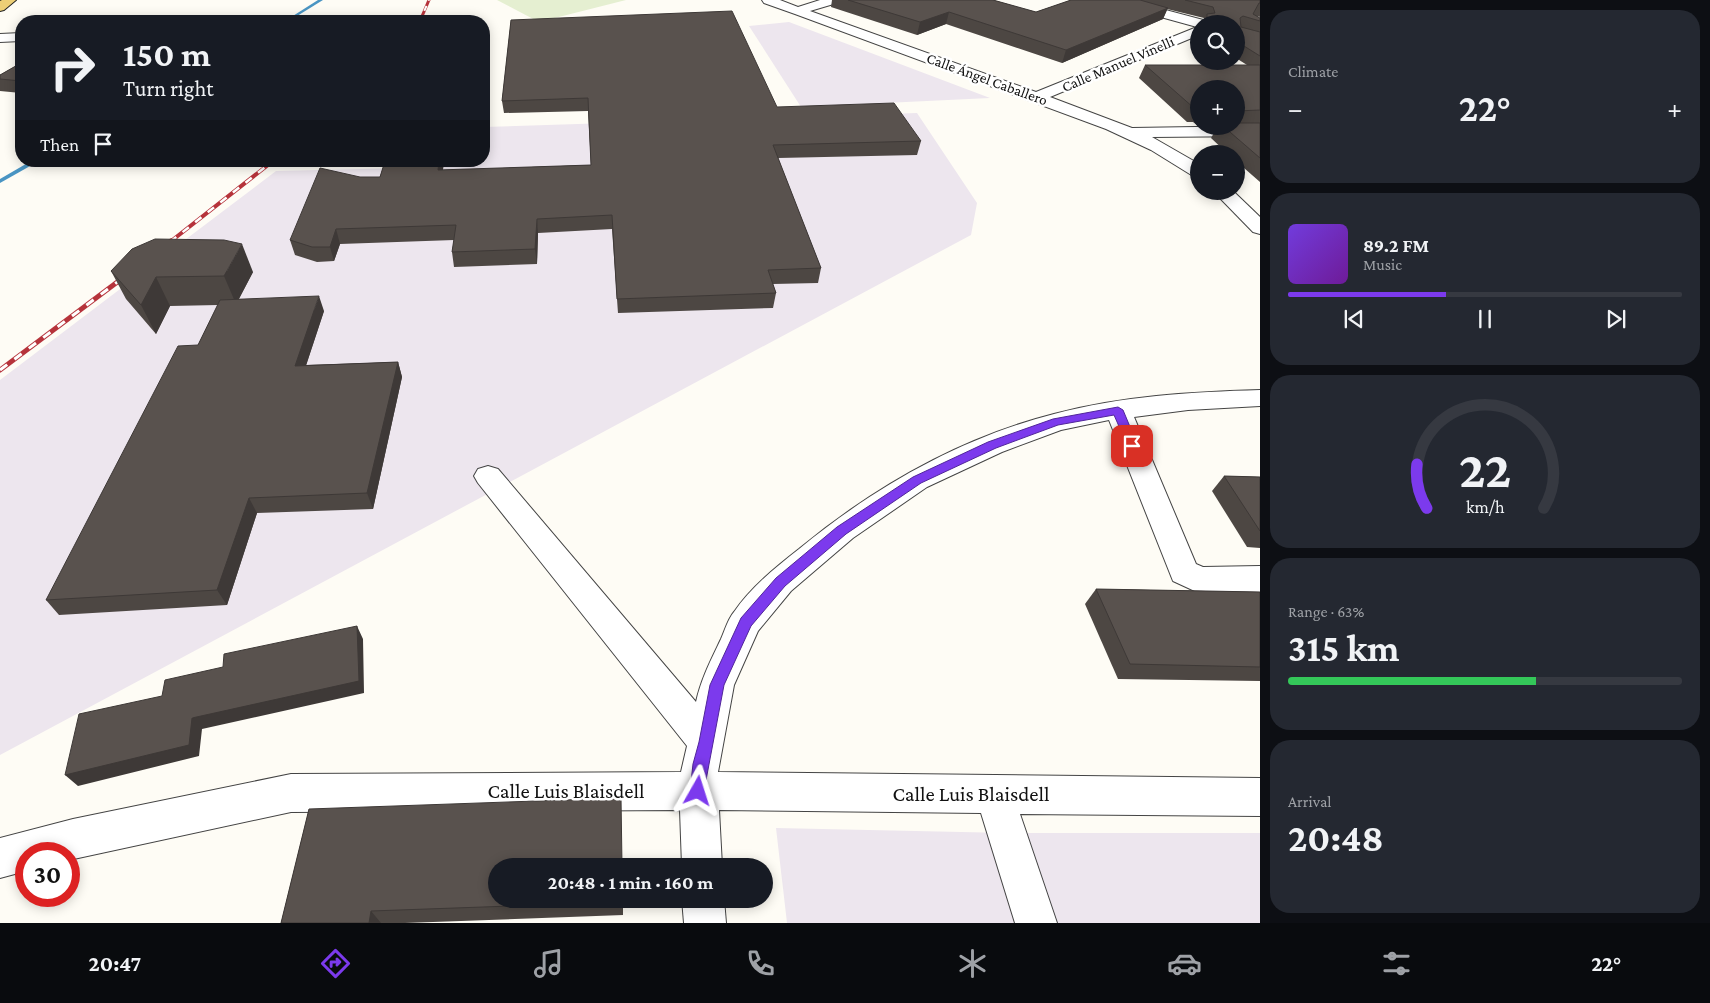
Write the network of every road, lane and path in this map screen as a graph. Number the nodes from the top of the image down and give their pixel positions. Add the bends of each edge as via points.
1 (10, 0) edge
2 (768, 0) edge
3 (833, 0) edge
4 (1114, 0) edge
5 (0, 7) edge
6 (798, 11) junction
7 (1190, 21) edge
8 (1190, 34) edge
9 (15, 37) edge
10 (0, 38) edge
11 (1037, 98) junction
12 (1260, 130) edge
13 (1126, 132) junction
14 (1190, 166) edge
15 (1231, 200) edge
16 (1260, 228) edge
17 (1260, 398) edge
18 (1118, 410) junction
19 (488, 476) dead end
20 (1260, 579) edge
21 (707, 742) junction
22 (698, 791) junction
23 (994, 794) junction
24 (1260, 797) edge
25 (0, 858) edge
26 (702, 858) edge
27 (703, 908) edge
28 (704, 923) edge
29 (1036, 923) edge

1 - 5 main road
2 - 6 street, Calle Ángel Caballero
3 - 6 street
4 - 7 street
6 - 11 street, Calle Ángel Caballero
8 - 11 street, Calle Manuel Vinelli
9 - 10 street
11 - 13 street, Calle Ángel Caballero
12 - 13 street
13 - 14 street, Calle Ángel Caballero
15 - 16 street
17 - 18 street via 1188,401
18 - 20 street via 1184,572 1199,580
18 - 21 street via 1056,422 992,445 917,480 842,530 780,582 745,622 717,685
19 - 21 street
21 - 22 street via 700,764
22 - 23 street, Calle Luis Blaisdell
22 - 25 street, Calle Luis Blaisdell via 291,793 73,839
22 - 26 street
23 - 24 street, Calle Luis Blaisdell
23 - 29 street
27 - 28 street

